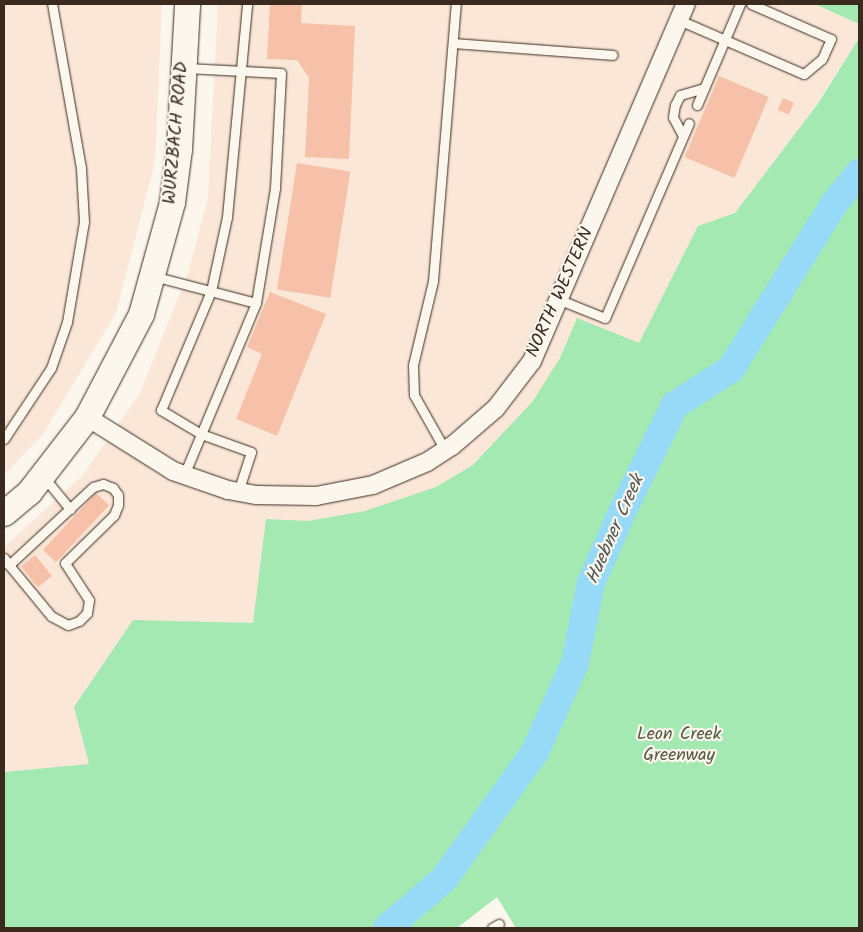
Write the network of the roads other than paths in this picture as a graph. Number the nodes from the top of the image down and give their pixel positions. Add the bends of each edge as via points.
1 (52, 4) edge
2 (187, 4) edge
3 (247, 4) edge
4 (456, 4) edge
5 (686, 4) edge
6 (740, 4) edge
7 (751, 4) edge
8 (679, 20) junction
9 (724, 40) junction
10 (454, 43) junction
11 (613, 55) dead end
12 (183, 67) junction
13 (242, 70) junction
14 (704, 88) junction
15 (697, 105) dead end
16 (689, 123) dead end
17 (683, 136) junction
18 (153, 276) junction
19 (211, 291) junction
20 (560, 300) junction
21 (256, 303) junction
22 (87, 417) junction
23 (201, 434) junction
24 (4, 439) edge
25 (445, 450) junction
26 (43, 476) junction
27 (184, 476) junction
28 (238, 492) junction
29 (70, 509) junction
30 (4, 514) edge
31 (7, 562) edge

1 - 24 lane via 81,168 84,222 67,322 51,368
2 - 12 main road, WURZBACH ROAD
3 - 13 lane
4 - 10 lane
5 - 8 street, NORTH WESTERN
6 - 9 lane
7 - 9 lane via 831,39 822,59 804,74
8 - 9 lane
8 - 20 street, NORTH WESTERN
9 - 14 lane
10 - 11 lane
10 - 25 lane via 433,281 413,364 414,395
12 - 13 lane
12 - 18 main road, WURZBACH ROAD via 172,202
13 - 19 lane via 228,217
13 - 21 lane via 281,73 275,188
14 - 15 lane
14 - 17 lane via 680,95 675,105 673,117
16 - 17 lane
17 - 20 lane via 605,318
18 - 19 lane
18 - 22 main road, WURZBACH ROAD via 141,314
19 - 21 lane
19 - 23 lane via 161,410
20 - 25 street, NORTH WESTERN via 532,361 515,385 475,428
21 - 23 lane
22 - 26 main road, WURZBACH ROAD
22 - 27 street, NORTH WESTERN via 147,457
23 - 27 lane
23 - 28 lane via 251,452
25 - 28 street, NORTH WESTERN via 401,474 345,492 286,497
26 - 29 lane
26 - 30 main road, WURZBACH ROAD
27 - 28 street, NORTH WESTERN
29 - 31 lane
29 - 31 lane via 93,487 103,484 113,488 118,495 114,515 64,563 89,600 86,613 79,621 68,625 51,616

